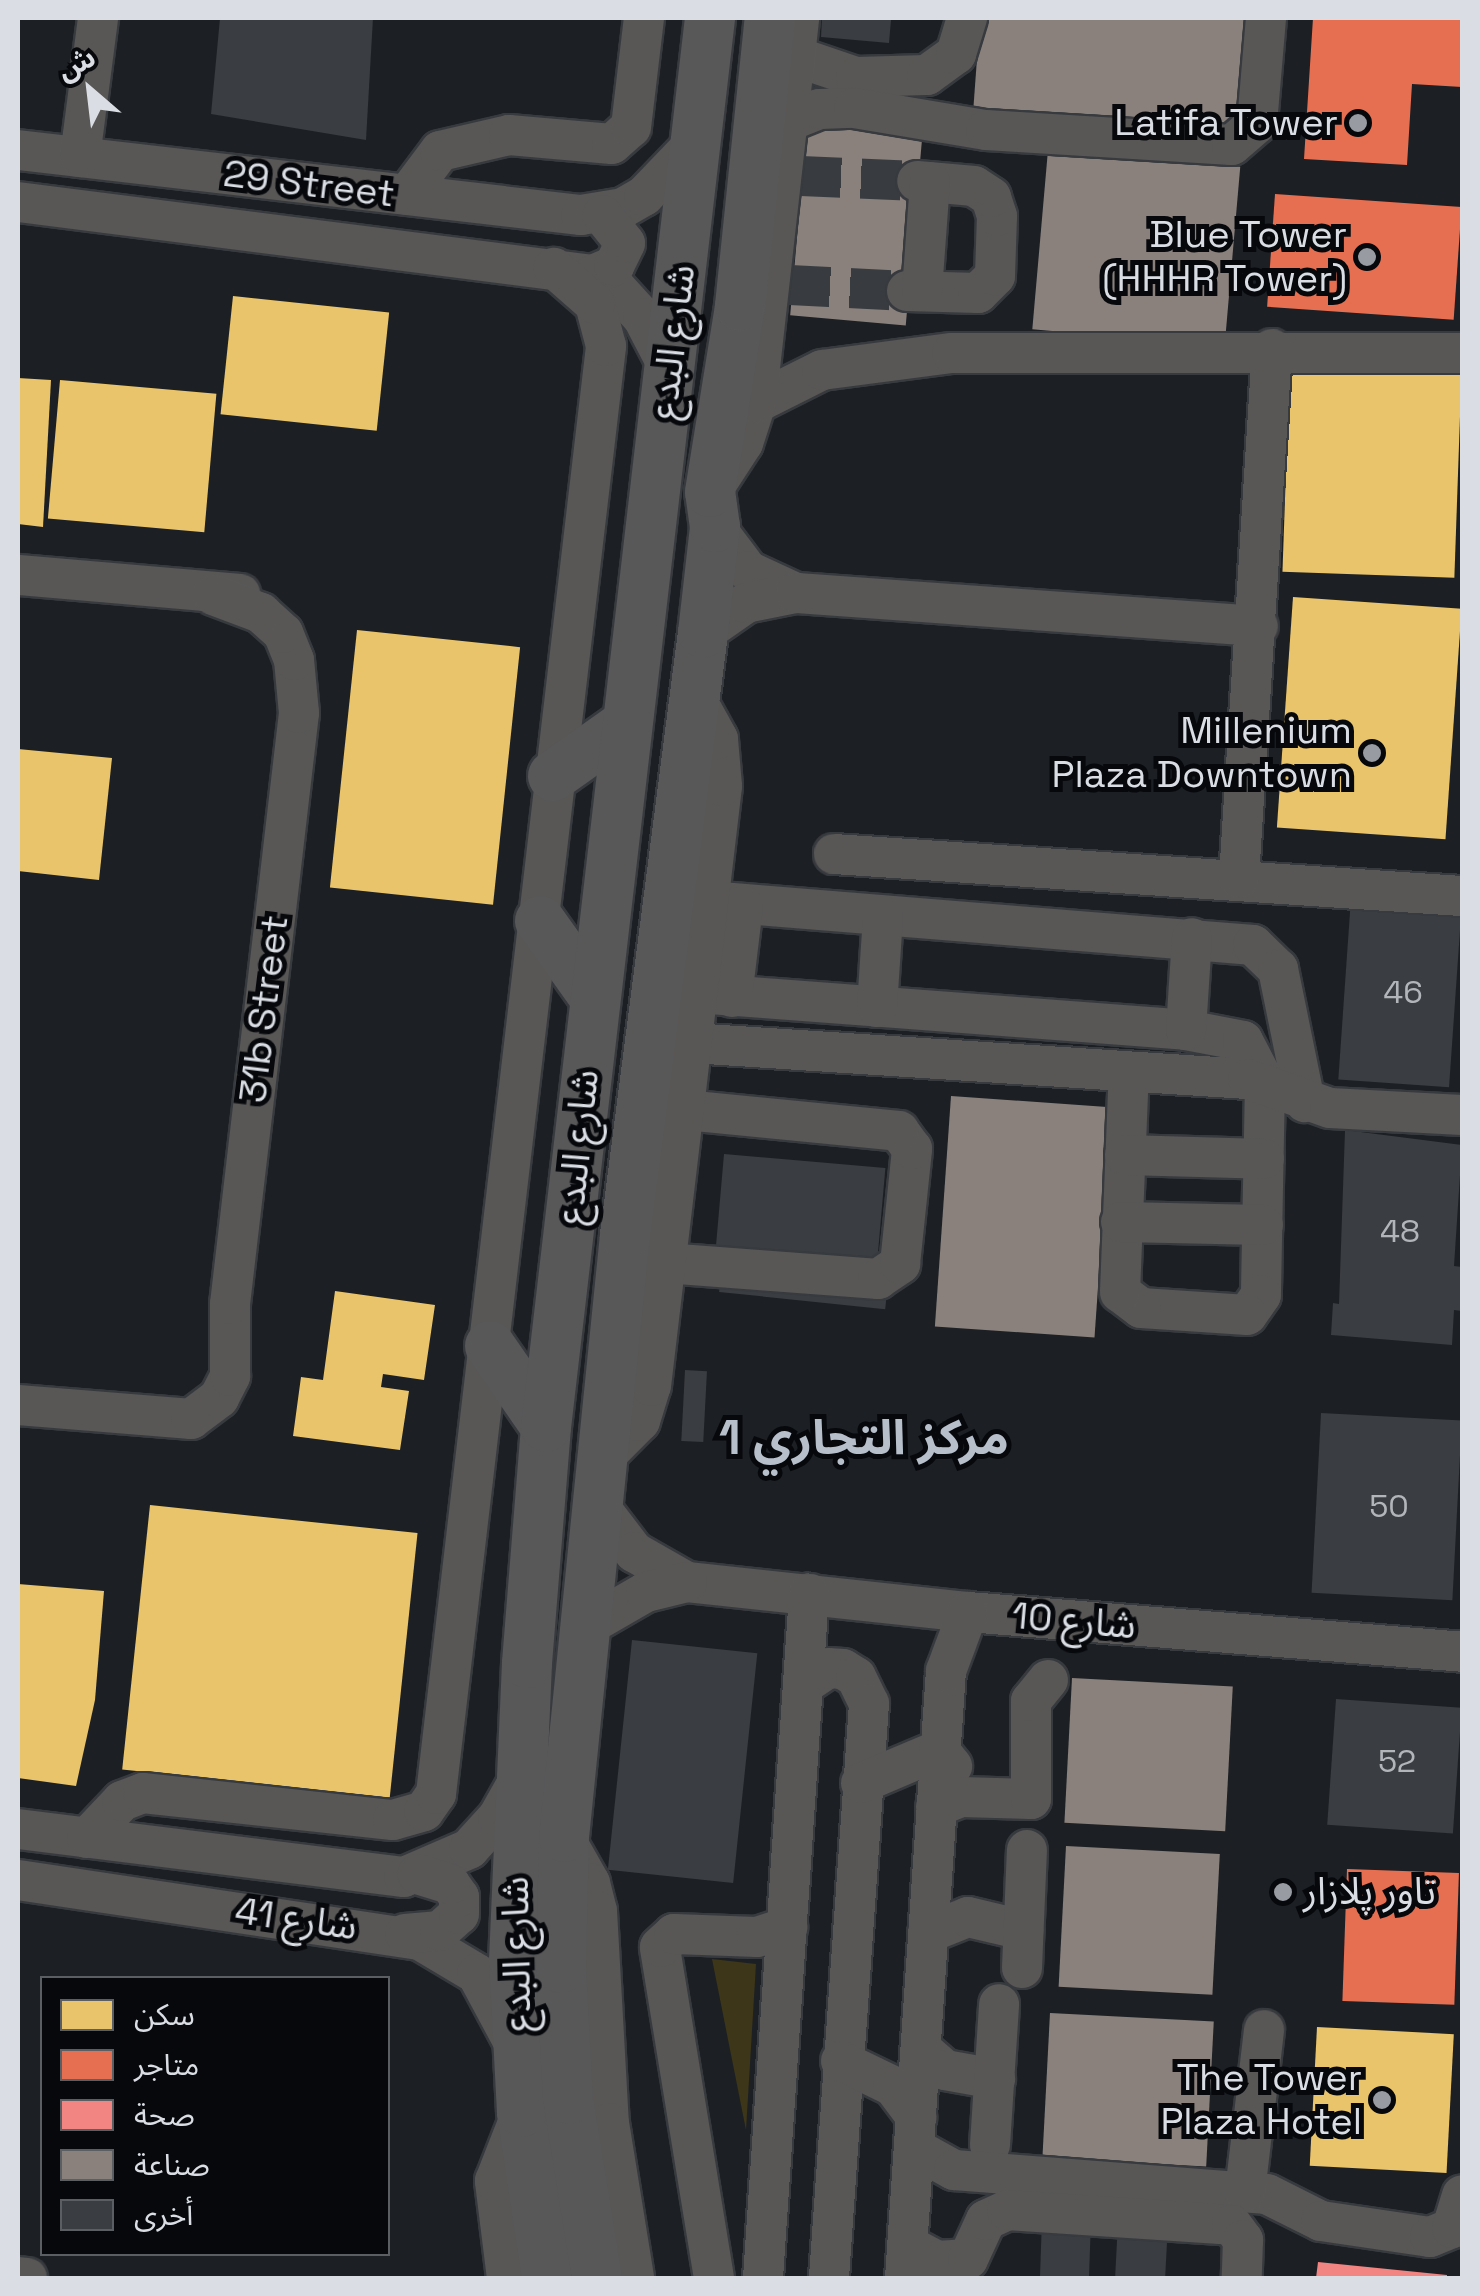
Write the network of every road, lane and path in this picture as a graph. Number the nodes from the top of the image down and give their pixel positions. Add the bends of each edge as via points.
1 (98, 18) edge
2 (644, 18) edge
3 (710, 18) edge
4 (967, 18) edge
5 (1266, 18) edge
6 (788, 30) edge
7 (788, 122) junction
8 (696, 142) junction
9 (18, 150) edge
10 (80, 157) junction
11 (407, 195) junction
12 (18, 202) edge
13 (602, 215) junction
14 (574, 271) junction
15 (914, 291) joint
16 (765, 329) junction
17 (1272, 348) junction
18 (1462, 353) edge
19 (668, 366) junction
20 (822, 370) junction
21 (756, 402) junction
22 (713, 510) junction
23 (651, 554) junction
24 (18, 575) edge
25 (796, 593) junction
26 (1258, 626) junction
27 (702, 633) junction
28 (692, 687) junction
29 (625, 725) junction
30 (552, 776) junction
31 (834, 854) dead end
32 (1239, 878) junction
33 (1462, 896) edge
34 (725, 903) junction
35 (883, 916) junction
36 (540, 921) junction
37 (1192, 938) junction
38 (714, 995) junction
39 (595, 998) junction
40 (877, 1007) junction
41 (1186, 1030) junction
42 (691, 1043) junction
43 (1129, 1072) junction
44 (1265, 1083) junction
45 (1305, 1102) junction
46 (683, 1110) junction
47 (1462, 1115) edge
48 (1125, 1155) junction
49 (1264, 1159) junction
50 (1121, 1222) junction
51 (1262, 1225) junction
52 (666, 1262) junction
53 (490, 1346) junction
54 (18, 1405) edge
55 (546, 1428) junction
56 (601, 1482) junction
57 (687, 1582) junction
58 (809, 1594) junction
59 (968, 1612) junction
60 (588, 1626) junction
61 (1462, 1652) edge
62 (1048, 1680) dead end
63 (803, 1684) junction
64 (939, 1750) junction
65 (1033, 1765) junction
66 (520, 1778) junction
67 (861, 1783) junction
68 (936, 1808) junction
69 (18, 1828) edge
70 (564, 1837) junction
71 (87, 1838) junction
72 (1027, 1850) dead end
73 (932, 1872) junction
74 (418, 1874) junction
75 (18, 1880) edge
76 (787, 1927) junction
77 (1023, 1931) junction
78 (928, 1932) junction
79 (401, 1934) junction
80 (1000, 2004) dead end
81 (1264, 2030) dead end
82 (920, 2048) junction
83 (518, 2052) junction
84 (841, 2061) junction
85 (994, 2089) junction
86 (522, 2112) junction
87 (916, 2123) junction
88 (990, 2145) dead end
89 (1244, 2192) junction
90 (1462, 2196) edge
91 (906, 2262) edge
92 (18, 2277) edge
93 (27, 2278) edge
94 (507, 2278) edge
95 (547, 2278) edge
96 (596, 2278) edge
97 (634, 2278) edge
98 (714, 2278) edge
99 (763, 2278) edge
100 (829, 2278) edge
101 (1242, 2278) edge

1 - 10 street
2 - 11 street via 631,128 612,144 509,135 440,151
3 - 8 main road, شارع البدع
4 - 6 street via 956,54 927,75 856,77
5 - 7 street via 1257,123 1232,144 968,128 854,108 820,110
6 - 7 street
6 - 22 main road, شارع البدع
7 - 16 street via 792,176 780,284
8 - 13 street via 660,185
8 - 19 main road, شارع البدع
9 - 10 street, 29 Street
10 - 11 street, 29 Street
11 - 13 street, 29 Street
12 - 14 street, 29 Street
13 - 14 street via 625,243 614,266
14 - 19 street via 613,285 644,318
14 - 30 street via 595,304 606,346
15 - 15 street via 924,182 974,186 991,197 997,216 995,276 978,293
16 - 20 street via 800,361
16 - 21 street
17 - 18 street
17 - 20 street via 952,352
17 - 26 street
19 - 23 main road, شارع البدع
20 - 21 street
21 - 22 street
22 - 25 street via 748,570
22 - 27 main road, شارع البدع
23 - 28 main road via 668,554 680,564 678,668
23 - 29 main road, شارع البدع
24 - 54 street, 31b Street via 265,595 299,615 314,652 299,713 230,1304 214,1366 176,1404 124,1417
25 - 26 street
25 - 27 street via 756,599
26 - 32 street
27 - 28 main road, شارع البدع
28 - 34 street via 712,724 722,770
28 - 56 main road, شارع البدع
29 - 30 main road
29 - 39 main road, شارع البدع
30 - 36 street
31 - 32 street
32 - 33 street
34 - 35 street
34 - 38 street
35 - 37 street
35 - 40 street
36 - 39 main road
36 - 53 street
37 - 41 street
37 - 45 street via 1253,946 1278,969
38 - 40 street
38 - 42 street
39 - 55 main road, شارع البدع
40 - 41 street
41 - 44 street via 1242,1041
42 - 43 street
42 - 46 street
43 - 44 street
43 - 48 street
44 - 45 street
44 - 49 street
45 - 47 street
46 - 52 street
46 - 52 street via 905,1136 912,1149 900,1264 878,1279
48 - 49 street
48 - 50 street
49 - 51 street
50 - 51 street
50 - 51 street via 1118,1283 1125,1300 1141,1308 1238,1316 1260,1304
52 - 56 street via 649,1399
53 - 55 main road
53 - 71 street via 431,1804 414,1817 394,1820 143,1793 122,1802
55 - 66 main road, شارع البدع
56 - 57 street, شارع 10 via 634,1552
56 - 60 main road, شارع البدع
57 - 58 street, شارع 10
57 - 60 street, شارع 10 via 636,1597
58 - 59 street, شارع 10
58 - 63 street
59 - 61 street, شارع 10
59 - 64 street via 946,1671
60 - 70 main road, شارع البدع
62 - 65 street via 1031,1700
63 - 67 street via 828,1668 843,1669 866,1689
63 - 76 street
64 - 65 street via 969,1774 1002,1777
64 - 67 street
64 - 68 street
65 - 68 street via 1028,1802 962,1797
66 - 74 street, شارع 41 via 485,1834 451,1861
66 - 83 main road, شارع البدع
67 - 84 street
68 - 73 street
69 - 71 street, شارع 41
70 - 96 main road, شارع البدع via 568,2099
70 - 97 street, شارع البدع via 597,1910 609,2123
71 - 74 street, شارع 41 via 372,1875
72 - 77 street
73 - 77 street
73 - 78 street
74 - 79 street via 450,1884 459,1914 440,1931
75 - 79 street, شارع 41
76 - 98 street via 756,1937 674,1934 660,1947
76 - 99 street
77 - 78 street via 968,1917
78 - 82 street
79 - 83 street, شارع 41 via 442,1948 476,1974
80 - 85 street
81 - 89 street
82 - 85 street via 946,2070
82 - 87 street
83 - 86 main road, شارع البدع
84 - 87 street via 893,2086
84 - 100 street
85 - 87 street via 945,2095
85 - 88 street
86 - 94 street via 495,2181
86 - 95 main road, شارع البدع
87 - 89 street via 954,2170
87 - 91 street
89 - 90 street via 1281,2198 1321,2221 1430,2236 1452,2228
91 - 101 street via 968,2259 986,2220 1006,2210 1232,2225 1243,2240
92 - 93 street

